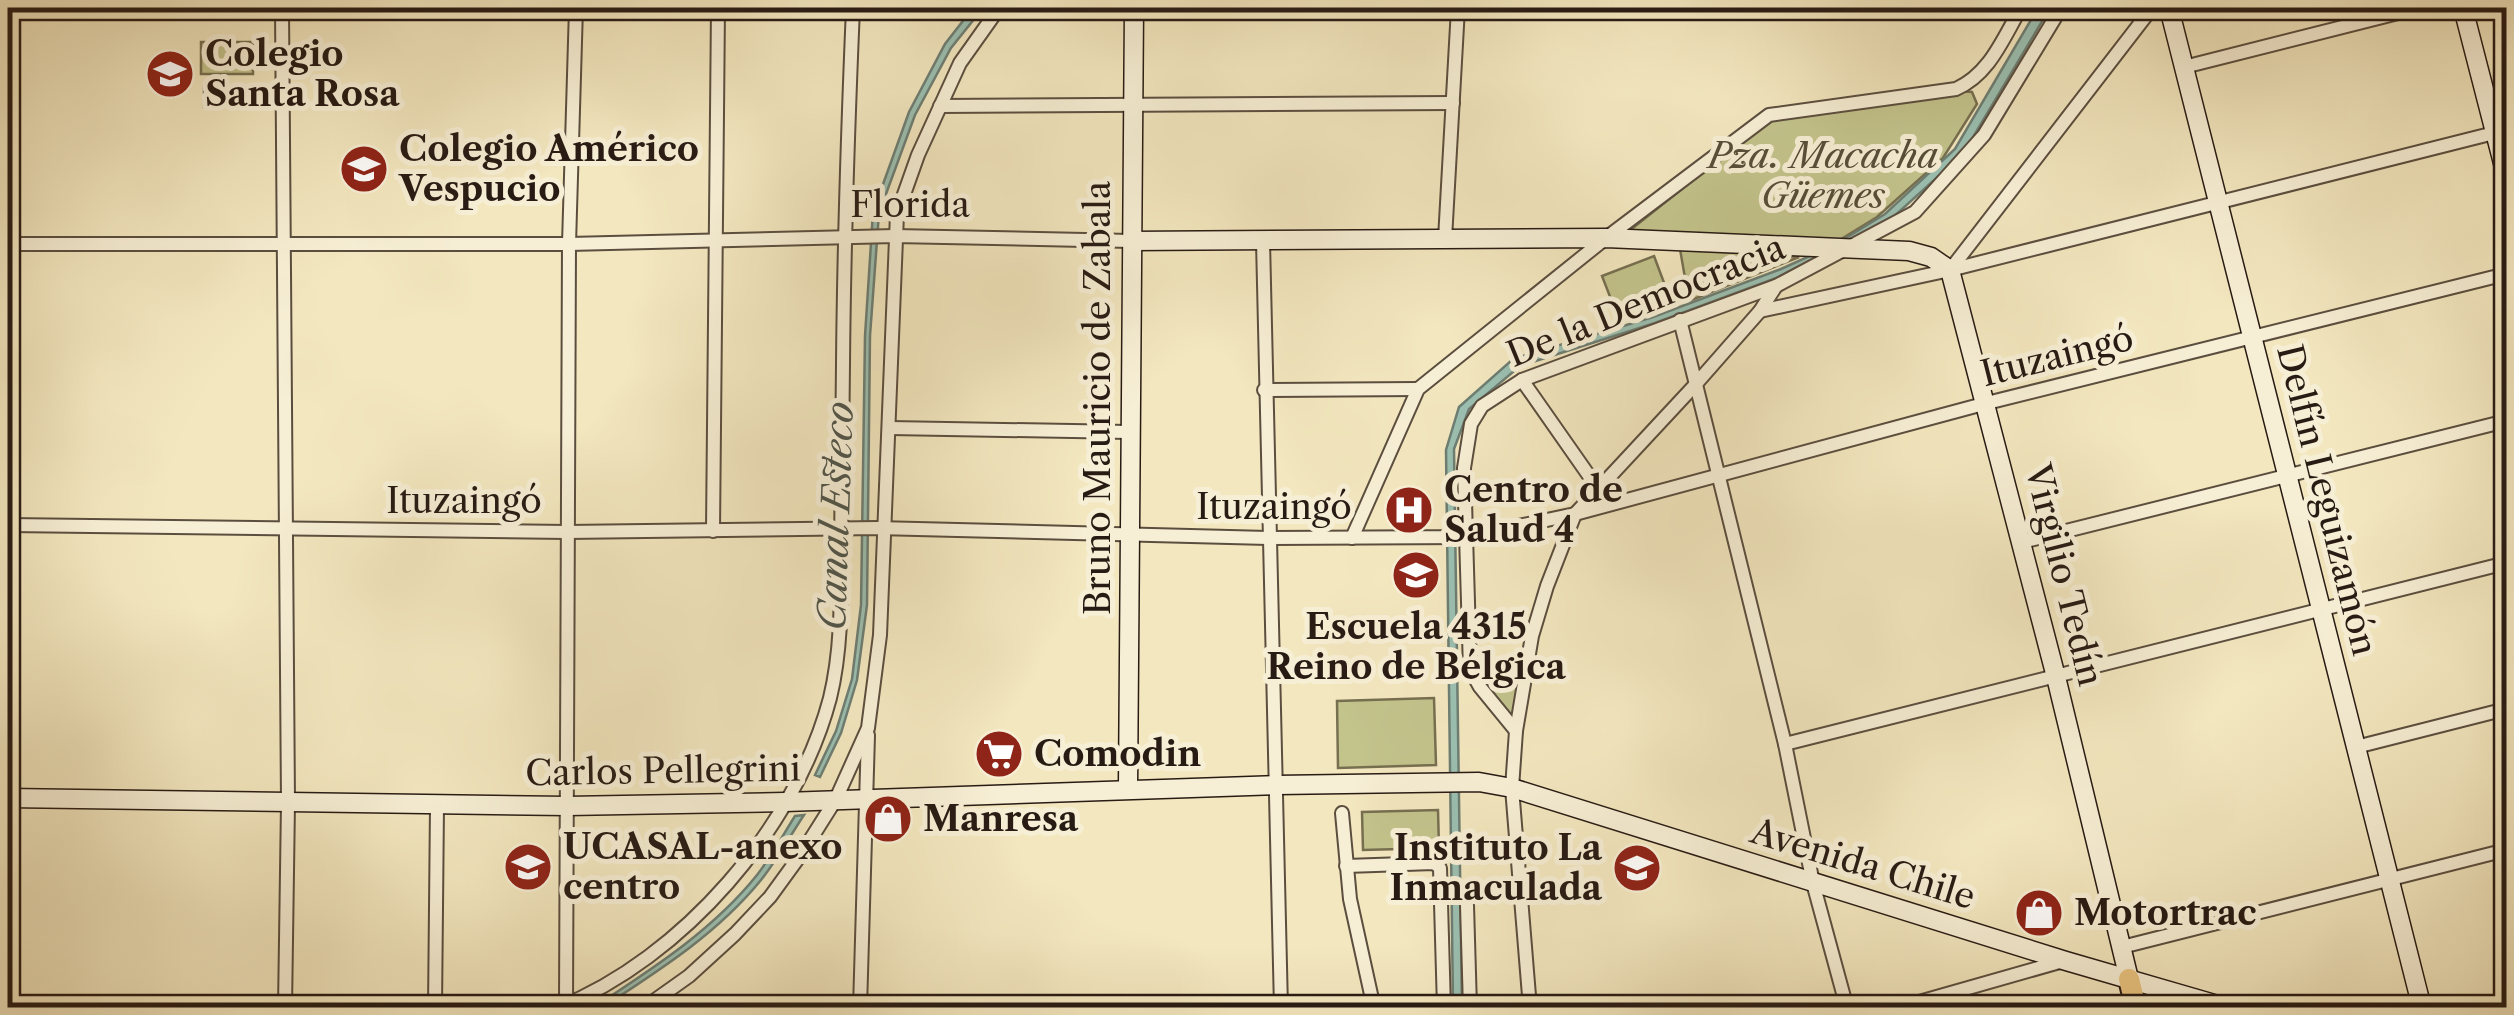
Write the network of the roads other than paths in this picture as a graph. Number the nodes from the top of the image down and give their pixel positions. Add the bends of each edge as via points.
1 (282, 8) edge
2 (576, 8) edge
3 (718, 8) edge
4 (853, 8) edge
5 (1000, 8) edge
6 (1134, 8) edge
7 (1458, 8) edge
8 (2020, 8) edge
9 (2061, 8) edge
10 (2152, 8) edge
11 (2169, 8) edge
12 (2418, 8) edge
13 (2463, 8) edge
14 (2184, 67) junction
15 (1454, 103) junction
16 (1133, 105) junction
17 (940, 106) junction
18 (2501, 132) edge
19 (2506, 176) edge
20 (2219, 204) junction
21 (891, 236) junction
22 (851, 237) junction
23 (1606, 238) junction
24 (1445, 239) junction
25 (714, 240) junction
26 (1131, 241) junction
27 (1263, 241) junction
28 (8, 244) edge
29 (283, 244) junction
30 (569, 244) junction
31 (1842, 250) junction
32 (1950, 270) junction
33 (2506, 274) edge
34 (1776, 286) junction
35 (1760, 311) junction
36 (1680, 320) junction
37 (2253, 339) junction
38 (1522, 380) junction
39 (1695, 385) junction
40 (1418, 389) junction
41 (1264, 390) junction
42 (1987, 404) junction
43 (2506, 420) edge
44 (890, 428) junction
45 (1129, 432) junction
46 (1716, 474) junction
47 (2287, 475) junction
48 (1598, 490) junction
49 (1575, 514) junction
50 (8, 525) edge
51 (847, 528) junction
52 (881, 528) junction
53 (284, 530) junction
54 (713, 531) junction
55 (567, 532) junction
56 (1130, 536) junction
57 (1468, 537) junction
58 (1268, 538) junction
59 (1352, 538) junction
60 (2022, 542) junction
61 (2506, 563) edge
62 (2321, 610) junction
63 (2056, 677) junction
64 (2506, 709) edge
65 (868, 728) junction
66 (1516, 731) junction
67 (1785, 744) junction
68 (2356, 747) junction
69 (1276, 784) junction
70 (1319, 785) joint
71 (1512, 788) junction
72 (1128, 789) junction
73 (8, 798) edge
74 (865, 798) junction
75 (836, 799) junction
76 (785, 802) junction
77 (288, 803) junction
78 (437, 806) junction
79 (567, 806) junction
80 (1342, 812) dead end
81 (2506, 850) edge
82 (1346, 866) junction
83 (2390, 880) junction
84 (1813, 883) junction
85 (1467, 905) dead end
86 (2122, 947) junction
87 (2066, 960) junction
88 (2129, 979) junction
89 (564, 1006) edge
90 (285, 1008) edge
91 (435, 1008) edge
92 (644, 1008) edge
93 (860, 1008) edge
94 (1281, 1008) edge
95 (1374, 1008) edge
96 (1444, 1008) edge
97 (1470, 1008) edge
98 (1530, 1008) edge
99 (1847, 1008) edge
100 (1898, 1008) edge
101 (2136, 1008) edge
102 (2228, 1008) edge
103 (2422, 1008) edge

1 - 29 street
2 - 30 street
3 - 25 street
4 - 22 street
5 - 17 street via 960,63
6 - 16 street, Bruno Mauricio de Zabala
7 - 15 street
8 - 23 street via 1985,70 1971,82 1769,115
9 - 31 street, De la Democracia via 1984,135 1915,212
10 - 32 street
11 - 14 street, Delfín Leguizamón
12 - 14 street
13 - 18 street
14 - 20 street, Delfín Leguizamón
15 - 16 street
15 - 24 street
16 - 17 street
16 - 26 street, Bruno Mauricio de Zabala
17 - 21 street
18 - 19 street
18 - 20 street
20 - 32 street
20 - 37 street, Delfín Leguizamón
21 - 22 street, Florida
21 - 26 street, Florida
21 - 44 street
22 - 25 street, Florida
22 - 51 street
23 - 24 street, Florida
23 - 31 street, Florida
23 - 40 street
24 - 27 street, Florida
25 - 30 street, Florida
25 - 54 street
26 - 27 street, Florida
26 - 45 street, Bruno Mauricio de Zabala
27 - 41 street
28 - 29 street, Florida
29 - 30 street, Florida
29 - 53 street
30 - 55 street
31 - 32 street via 1910,251
31 - 34 street, De la Democracia
32 - 35 street
32 - 42 street, Virgilio Tedín
33 - 37 street, Ituzaingó
34 - 35 street
34 - 36 street, De la Democracia
35 - 39 street
36 - 38 street, De la Democracia
36 - 39 street
37 - 42 street, Ituzaingó
37 - 47 street, Delfín Leguizamón
38 - 48 street
38 - 57 street, De la Democracia via 1482,406 1471,424 1464,468
39 - 46 street
39 - 48 street
40 - 41 street
40 - 59 street
41 - 58 street
42 - 46 street, Ituzaingó
42 - 60 street, Virgilio Tedín
43 - 47 street
44 - 45 street
44 - 52 street
45 - 56 street, Bruno Mauricio de Zabala
46 - 49 street, Ituzaingó
46 - 67 street
47 - 60 street
47 - 62 street, Delfín Leguizamón
48 - 49 street
49 - 57 street, Ituzaingó
49 - 66 street via 1532,636
50 - 53 street, Ituzaingó
51 - 52 street, Ituzaingó
51 - 54 street, Ituzaingó
51 - 76 street via 830,697
52 - 56 street, Ituzaingó
52 - 65 street via 880,635
53 - 55 street, Ituzaingó
53 - 77 street
54 - 55 street, Ituzaingó
55 - 79 street
56 - 58 street, Ituzaingó
56 - 72 street, Bruno Mauricio de Zabala
57 - 59 street, Ituzaingó
57 - 66 street, De la Democracia via 1470,669
58 - 59 street, Ituzaingó
58 - 69 street
60 - 63 street, Virgilio Tedín
61 - 62 street
62 - 63 street
62 - 68 street, Delfín Leguizamón
63 - 67 street
63 - 86 street, Virgilio Tedín
64 - 68 street
65 - 74 street
65 - 75 street
66 - 71 street
67 - 84 street
68 - 83 street, Delfín Leguizamón
69 - 70 street, Carlos Pellegrini
69 - 72 street, Carlos Pellegrini
69 - 94 street
70 - 71 street, Avenida Chile via 1479,782
71 - 84 street, Avenida Chile
71 - 98 street
72 - 74 street, Carlos Pellegrini
73 - 77 street, Carlos Pellegrini
74 - 75 street, Carlos Pellegrini
74 - 93 street
75 - 76 street, Carlos Pellegrini
75 - 92 street via 792,868 736,934
76 - 79 street, Carlos Pellegrini
76 - 89 street via 728,884 672,940
77 - 78 street, Carlos Pellegrini
77 - 90 street
78 - 79 street, Carlos Pellegrini
78 - 91 street
79 - 89 street
80 - 82 street
81 - 83 street
82 - 95 street
82 - 96 street via 1440,868
83 - 86 street
83 - 103 street, Delfín Leguizamón
84 - 87 street, Avenida Chile
84 - 99 street
85 - 97 street
86 - 88 street, Virgilio Tedín
87 - 88 street, Avenida Chile
87 - 100 street
88 - 101 main road, Virgilio Tedín
88 - 102 street, Avenida Chile

